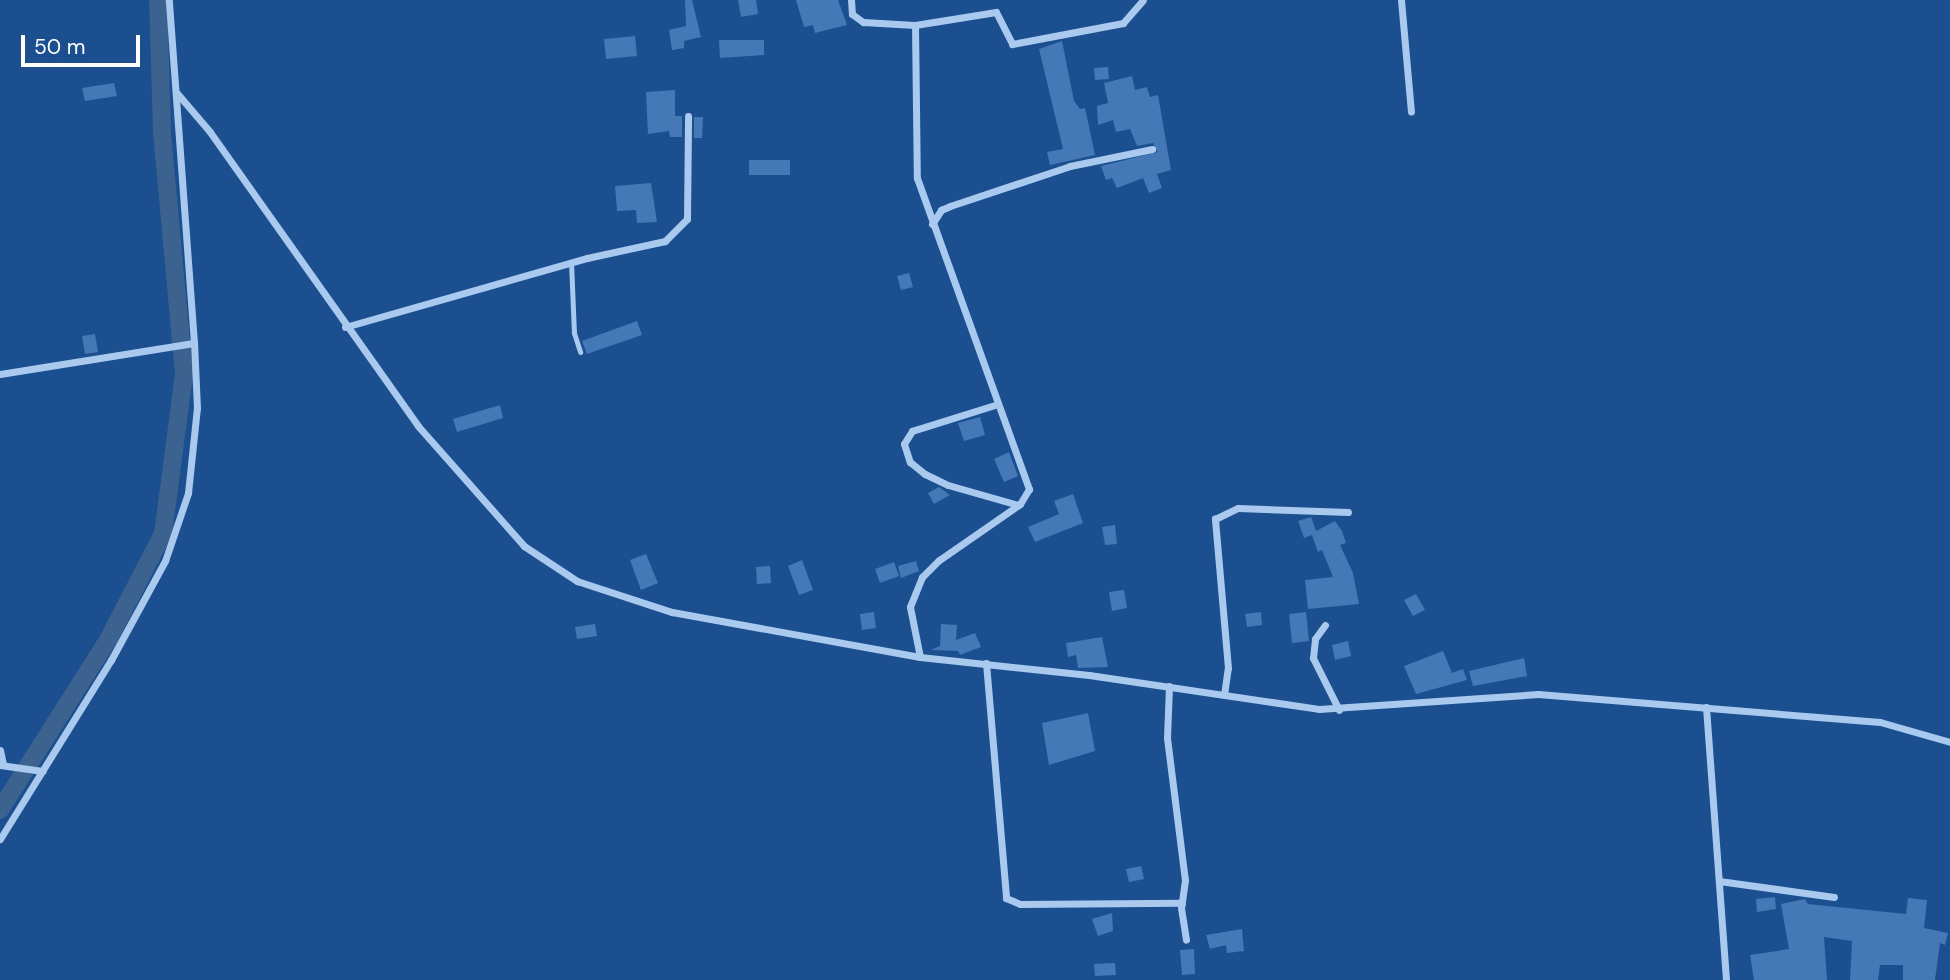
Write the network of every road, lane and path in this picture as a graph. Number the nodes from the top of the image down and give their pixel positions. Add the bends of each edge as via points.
1 (169, 0) edge
2 (851, 0) edge
3 (1143, 0) edge
4 (1401, 0) edge
5 (915, 25) junction
6 (176, 92) junction
7 (1412, 112) dead end
8 (688, 116) dead end
9 (1152, 149) dead end
10 (932, 224) junction
11 (571, 262) junction
12 (345, 327) junction
13 (190, 344) junction
14 (580, 352) dead end
15 (0, 374) edge
16 (998, 404) junction
17 (1018, 506) junction
18 (1348, 512) dead end
19 (1325, 625) dead end
20 (920, 657) junction
21 (986, 663) junction
22 (1169, 690) junction
23 (1224, 695) junction
24 (1339, 710) junction
25 (1706, 711) junction
26 (1950, 742) edge
27 (0, 751) edge
28 (1, 765) edge
29 (43, 771) junction
30 (0, 839) edge
31 (1718, 881) junction
32 (1835, 897) dead end
33 (1182, 903) junction
34 (1186, 940) dead end
35 (1726, 980) edge

1 - 6 street
2 - 5 street via 857,20
3 - 5 street via 1123,23 1016,44 1006,39 996,12
4 - 7 street
5 - 10 street via 913,155
6 - 12 street via 210,132
6 - 13 street
8 - 11 street via 687,219 681,229 665,241
9 - 10 street via 1070,166 950,206 941,210
10 - 16 street
11 - 12 street
11 - 14 lane via 574,333
12 - 20 street via 427,436 524,546 554,570 672,612
13 - 15 street
13 - 29 street via 197,408 188,493 169,550 111,660
16 - 17 street via 1028,482 1028,496
16 - 17 street via 912,431 904,444 909,462 925,474
17 - 20 street via 968,538 922,577 910,607
18 - 23 street via 1238,508 1215,519 1228,668
19 - 24 street via 1315,639 1313,658
20 - 21 street
21 - 22 street
21 - 33 street via 1006,898 1020,904
22 - 23 street
22 - 33 street via 1185,880
23 - 24 street
24 - 25 street via 1510,693
25 - 26 street via 1880,722
25 - 31 street
27 - 28 street
28 - 29 street
29 - 30 street
31 - 32 street
31 - 35 street
33 - 34 street

